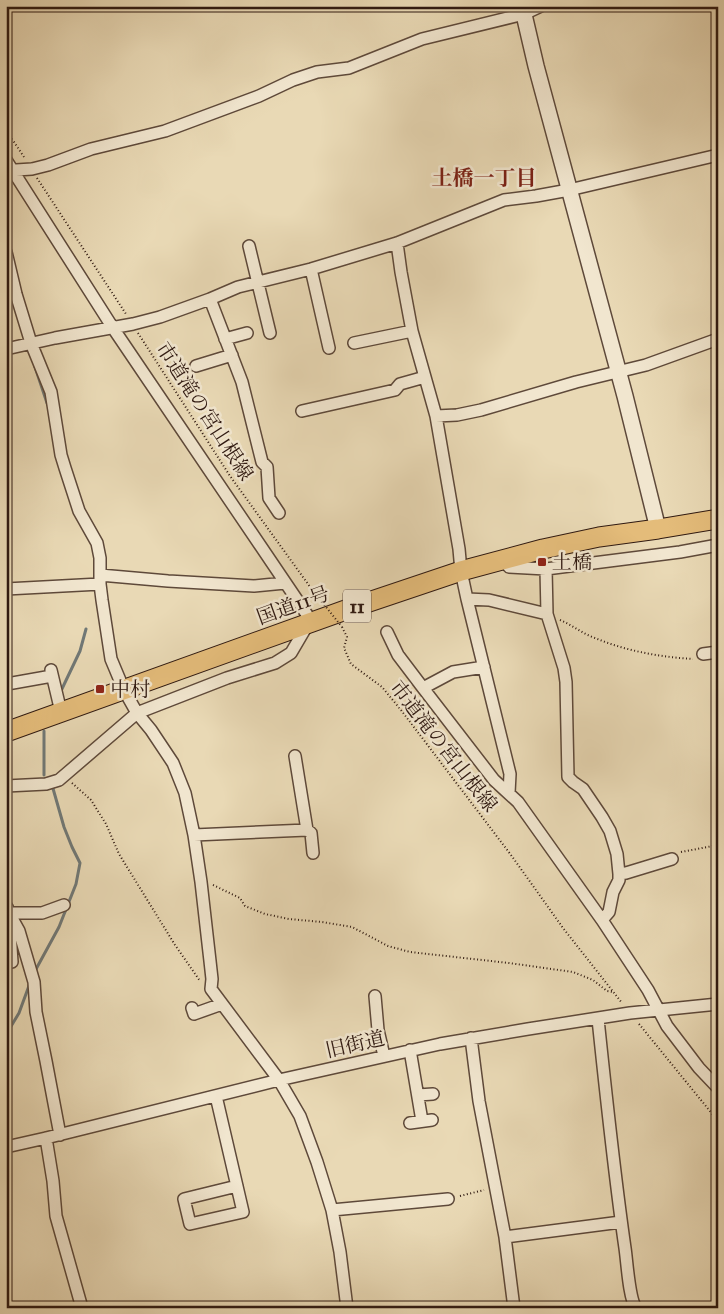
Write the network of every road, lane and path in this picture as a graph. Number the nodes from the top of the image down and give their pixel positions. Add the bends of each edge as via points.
1 (541, 6) edge
2 (523, 10) edge
3 (6, 130) edge
4 (718, 155) edge
5 (8, 168) edge
6 (32, 169) junction
7 (570, 190) junction
8 (397, 243) junction
9 (248, 246) dead end
10 (6, 252) edge
11 (311, 269) junction
12 (257, 282) junction
13 (210, 299) junction
14 (133, 324) junction
15 (113, 328) junction
16 (412, 330) junction
17 (247, 333) dead end
18 (270, 333) dead end
19 (225, 338) junction
20 (718, 339) edge
21 (31, 343) junction
22 (354, 343) dead end
23 (329, 348) dead end
24 (6, 349) edge
25 (232, 356) junction
26 (196, 366) dead end
27 (618, 372) junction
28 (425, 377) junction
29 (302, 411) dead end
30 (436, 416) junction
31 (279, 514) dead end
32 (718, 519) edge
33 (658, 529) junction
34 (718, 545) edge
35 (504, 560) junction
36 (546, 568) junction
37 (461, 571) junction
38 (100, 580) junction
39 (285, 583) junction
40 (6, 589) edge
41 (467, 599) junction
42 (546, 614) junction
43 (310, 623) junction
44 (387, 632) dead end
45 (718, 652) edge
46 (703, 654) joint
47 (484, 667) junction
48 (7, 684) edge
49 (424, 688) junction
50 (124, 690) junction
51 (59, 703) junction
52 (137, 713) junction
53 (6, 732) edge
54 (295, 756) dead end
55 (64, 775) junction
56 (6, 786) edge
57 (508, 793) junction
58 (307, 830) junction
59 (194, 835) junction
60 (718, 844) edge
61 (313, 853) dead end
62 (672, 859) joint
63 (619, 874) junction
64 (201, 882) junction
65 (64, 905) dead end
66 (7, 911) edge
67 (602, 920) junction
68 (12, 962) dead end
69 (210, 988) junction
70 (613, 992) junction
71 (375, 996) dead end
72 (222, 1004) junction
73 (718, 1004) edge
74 (192, 1008) dead end
75 (660, 1010) junction
76 (630, 1013) junction
77 (598, 1019) junction
78 (471, 1038) junction
79 (410, 1050) junction
80 (384, 1056) junction
81 (279, 1080) junction
82 (718, 1088) edge
83 (433, 1094) dead end
84 (418, 1095) junction
85 (216, 1096) junction
86 (718, 1121) edge
87 (422, 1122) dead end
88 (60, 1135) junction
89 (46, 1138) junction
90 (6, 1147) edge
91 (237, 1186) junction
92 (496, 1186) junction
93 (448, 1199) joint
94 (332, 1210) junction
95 (621, 1222) junction
96 (504, 1237) junction
97 (82, 1308) edge
98 (347, 1308) edge
99 (514, 1308) edge
100 (636, 1308) edge

1 - 2 street
2 - 6 street via 422,39 349,68 292,80 259,96 164,131 91,148
2 - 7 street
3 - 6 path, 市道滝の宮山根線
4 - 7 street
5 - 6 street
5 - 15 street
6 - 14 path, 市道滝の宮山根線
7 - 8 street via 504,200
7 - 27 street
8 - 11 street
8 - 16 street
9 - 12 street
10 - 21 street
11 - 12 street
11 - 23 street
12 - 13 street
12 - 18 street
13 - 14 street
13 - 19 street
14 - 15 street
14 - 70 path, 市道滝の宮山根線, bridge via 230,476 342,628 347,637 344,648 351,664 382,687 402,710
15 - 21 street
15 - 39 street
16 - 22 street
16 - 28 street
17 - 19 street
19 - 25 street
20 - 27 street
21 - 24 street
21 - 38 street via 51,392 61,455 79,511 97,543
25 - 26 street
25 - 31 street via 242,382 262,462 267,467 269,498
27 - 30 street via 480,410
27 - 33 street
28 - 29 street via 400,384 395,390
28 - 30 street
30 - 37 street
32 - 33 highway, 国道11号 / 11
33 - 35 highway, 国道11号 / 11 via 599,537
34 - 36 street
35 - 36 street via 508,567
35 - 37 highway, 国道11号 / 11
36 - 42 street
37 - 41 street
37 - 43 highway, 国道11号 / 11
38 - 39 street via 254,586
38 - 40 street
38 - 50 street via 111,659
39 - 43 street
41 - 42 street via 489,600
41 - 47 street
42 - 46 path via 611,645 669,657 703,659
42 - 63 street via 566,682 568,777 583,789 610,831
43 - 50 highway, 国道11号 / 11
43 - 52 street via 292,653 275,663
44 - 49 street via 398,655
45 - 46 street
47 - 49 street via 453,672
47 - 57 street via 510,774
48 - 51 street via 52,673
49 - 57 street via 494,780
50 - 51 highway, 国道11号 / 11
50 - 52 street
51 - 53 highway, 国道11号 / 11
52 - 55 street
52 - 59 street via 173,763 185,793
54 - 58 street
55 - 56 street via 46,784
55 - 69 path via 91,800 119,854 175,945 201,982
57 - 67 street
58 - 59 street
58 - 61 street via 311,833
59 - 64 street
60 - 62 path via 674,854
62 - 63 street
63 - 67 street via 608,912
64 - 69 street via 212,979
64 - 70 path via 214,885 240,898 245,906 265,914 352,927 388,946 410,952 573,972
65 - 66 street via 42,913
66 - 68 street
66 - 88 street via 18,930 34,982 36,1012
67 - 75 street
69 - 72 street
70 - 76 path, 市道滝の宮山根線
71 - 80 street
72 - 74 street via 194,1014
72 - 81 street
73 - 75 street, 旧街道
75 - 76 street, 旧街道
75 - 82 street via 667,1026 698,1068
76 - 77 street, 旧街道
76 - 86 path, 市道滝の宮山根線
77 - 78 street, 旧街道
77 - 95 street
78 - 79 street, 旧街道
78 - 92 street via 479,1101
79 - 80 street, 旧街道
79 - 84 street
80 - 81 street, 旧街道
81 - 85 street, 旧街道
81 - 94 street via 300,1116
83 - 84 street
84 - 87 street
85 - 88 street, 旧街道
85 - 91 street
88 - 89 street, 旧街道
89 - 90 street, 旧街道
89 - 97 street via 56,1216
91 - 91 street via 184,1199 190,1224 243,1212
92 - 93 path
92 - 96 street
93 - 94 street
94 - 98 street
95 - 96 street
95 - 100 street via 630,1290
96 - 99 street

